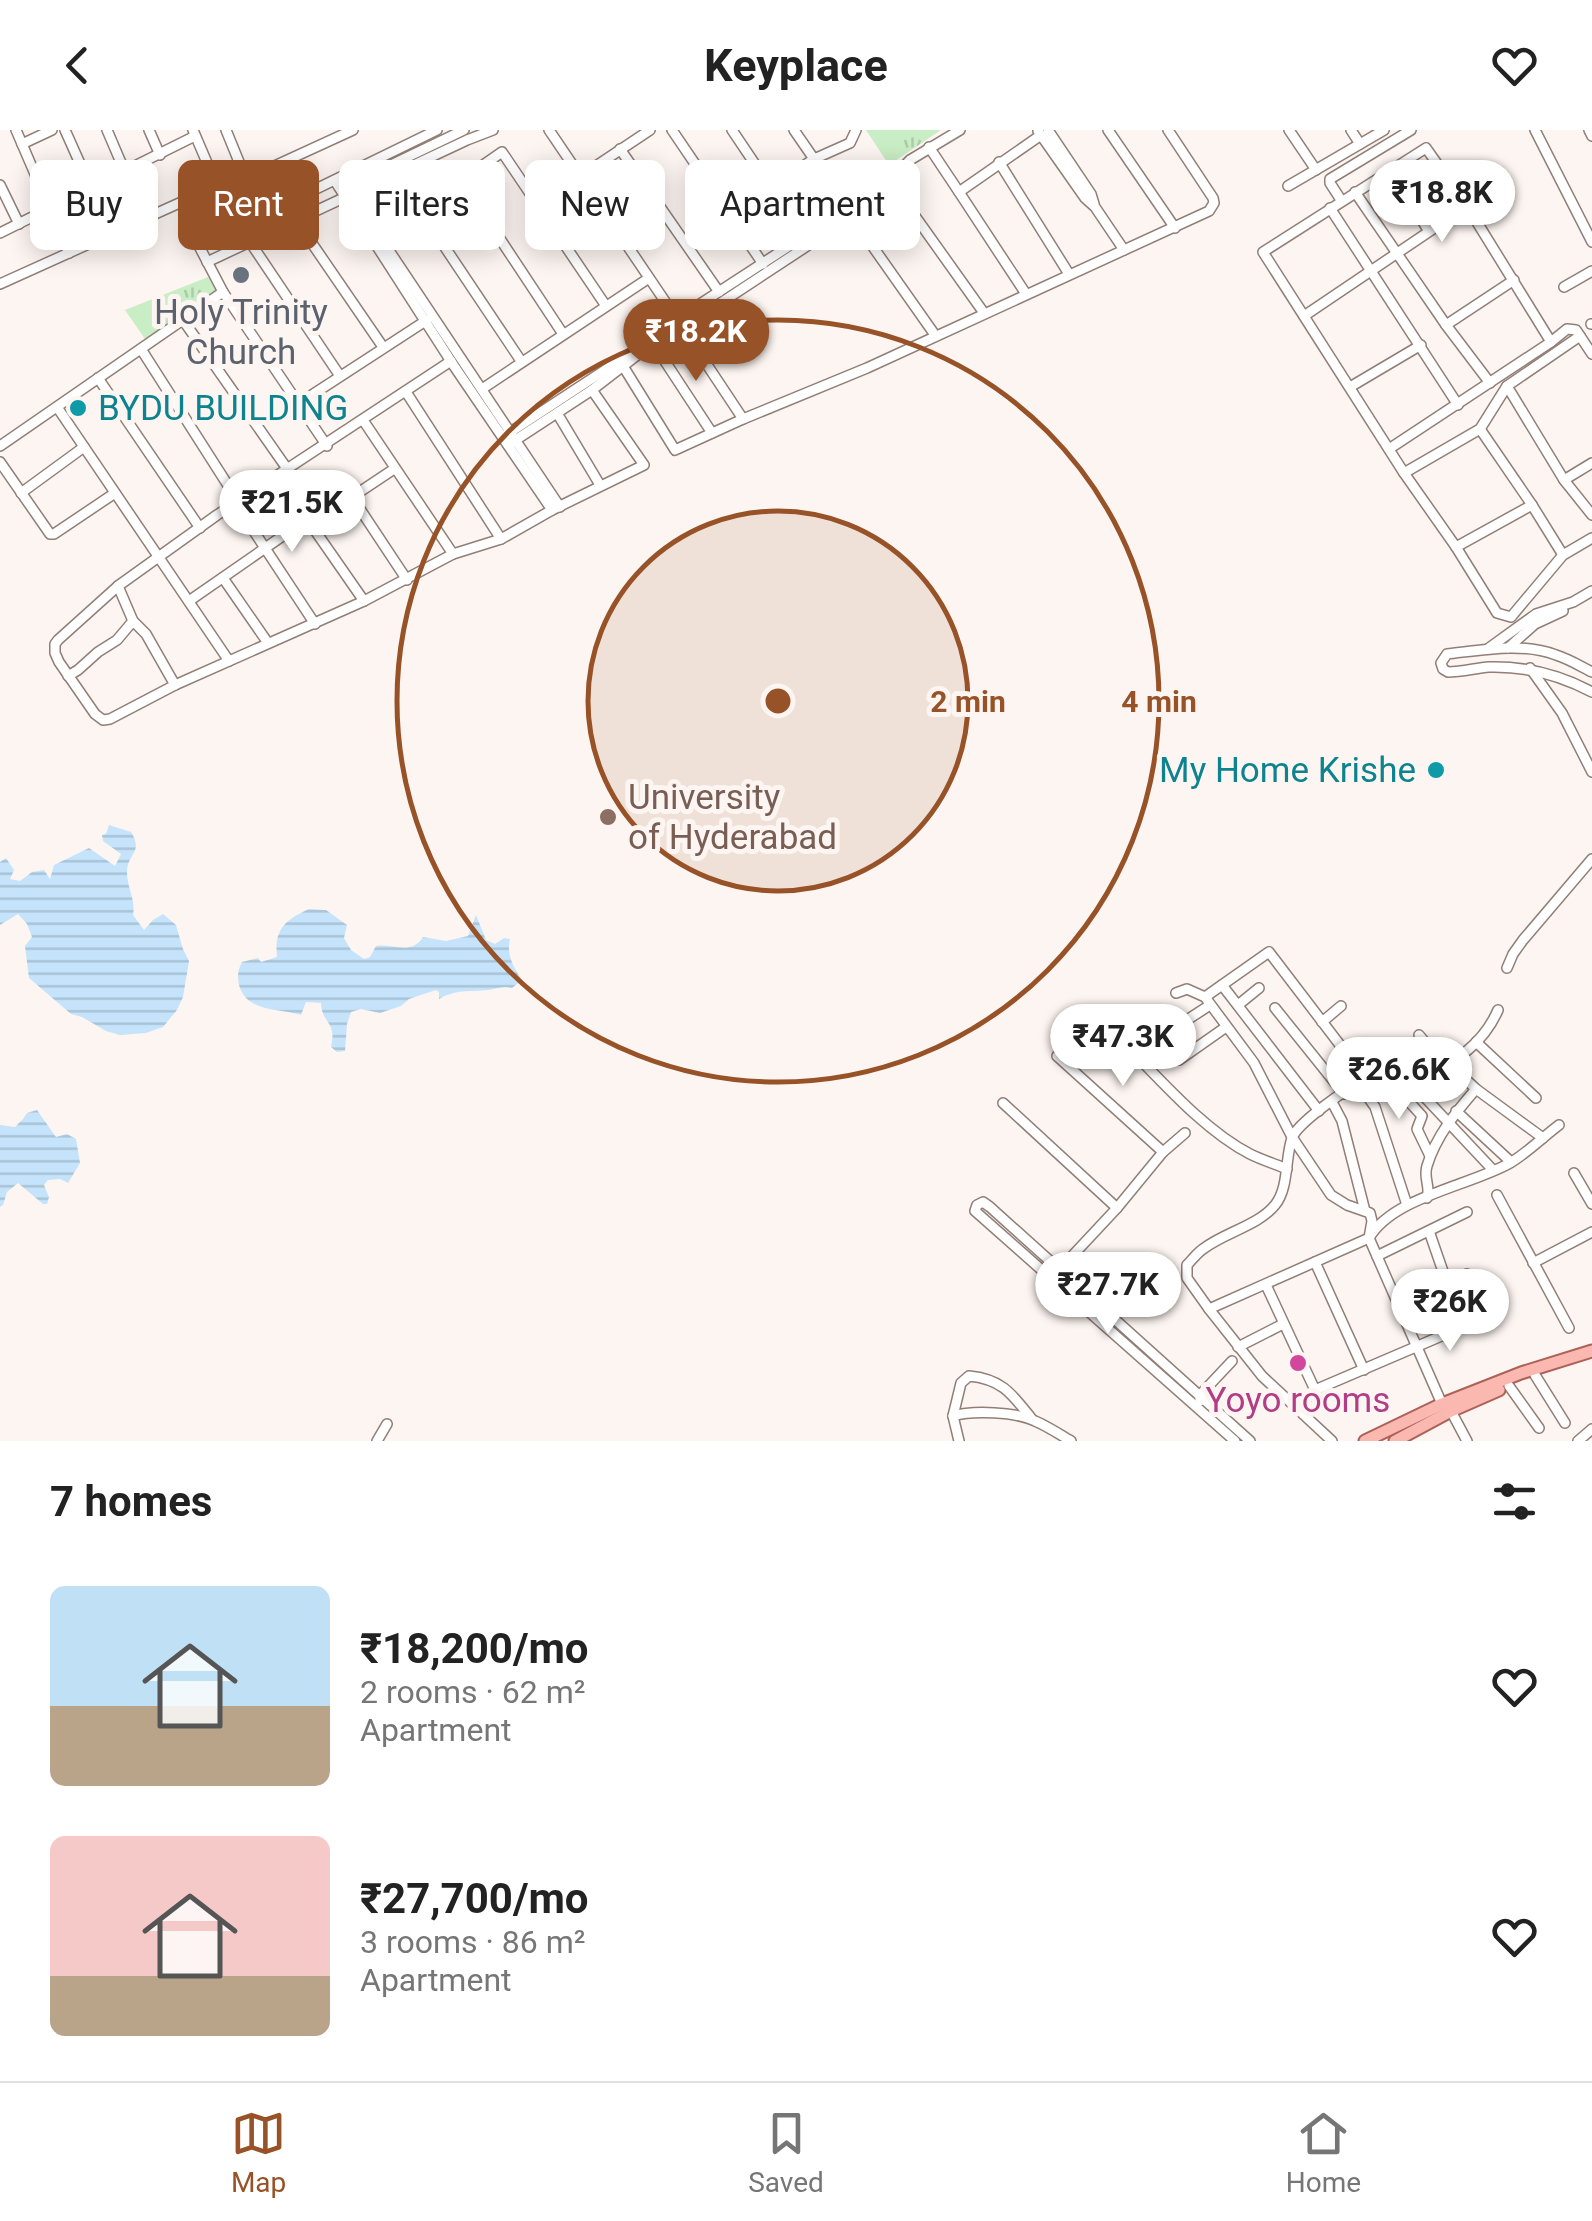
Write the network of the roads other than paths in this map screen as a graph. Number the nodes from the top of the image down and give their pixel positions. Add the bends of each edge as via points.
1 (16, 130) edge
2 (52, 130) edge
3 (65, 130) edge
4 (108, 130) edge
5 (148, 130) edge
6 (226, 130) edge
7 (353, 130) edge
8 (437, 130) edge
9 (650, 130) edge
10 (672, 130) edge
11 (732, 130) edge
12 (794, 130) edge
13 (856, 130) edge
14 (951, 130) edge
15 (960, 130) edge
16 (1108, 130) edge
17 (1168, 130) edge
18 (1289, 130) edge
19 (1351, 130) edge
20 (1384, 130) edge
21 (1413, 130) edge
22 (1535, 130) edge
23 (492, 131) edge
24 (554, 132) edge
25 (1042, 132) edge
26 (194, 133) edge
27 (464, 133) edge
28 (22, 144) junction
29 (1360, 144) junction
30 (928, 147) junction
31 (1426, 148) junction
32 (620, 149) junction
33 (502, 152) junction
34 (160, 155) junction
35 (814, 159) joint
36 (78, 160) edge
37 (120, 160) edge
38 (150, 160) edge
39 (206, 160) edge
40 (238, 160) edge
41 (287, 160) edge
42 (388, 160) edge
43 (404, 160) edge
44 (491, 160) edge
45 (571, 160) edge
46 (604, 160) edge
47 (753, 160) edge
48 (904, 160) edge
49 (910, 160) edge
50 (999, 162) junction
51 (30, 164) edge
52 (1316, 170) junction
53 (1391, 170) junction
54 (0, 185) edge
55 (1288, 186) dead end
56 (339, 189) edge
57 (958, 192) junction
58 (1355, 192) junction
59 (1341, 200) junction
60 (1467, 206) junction
61 (1330, 208) junction
62 (30, 218) edge
63 (920, 223) edge
64 (18, 224) junction
65 (1175, 228) junction
66 (1428, 230) junction
67 (0, 234) edge
68 (1592, 242) edge
69 (505, 246) edge
70 (68, 250) edge
71 (75, 250) edge
72 (233, 250) edge
73 (255, 250) edge
74 (317, 250) edge
75 (385, 250) edge
76 (388, 250) edge
77 (447, 250) edge
78 (630, 250) edge
79 (784, 250) edge
80 (799, 250) edge
81 (875, 250) edge
82 (1124, 250) junction
83 (1395, 252) junction
84 (69, 253) junction
85 (207, 262) junction
86 (763, 264) junction
87 (1370, 270) junction
88 (1592, 271) edge
89 (1069, 274) junction
90 (649, 278) junction
91 (1514, 280) junction
92 (0, 284) edge
93 (1564, 286) dead end
94 (223, 292) junction
95 (718, 292) junction
96 (1026, 294) junction
97 (606, 306) junction
98 (984, 313) junction
99 (1304, 316) junction
100 (429, 318) junction
101 (183, 320) junction
102 (680, 323) junction
103 (1446, 326) junction
104 (666, 333) junction
105 (563, 334) junction
106 (935, 335) junction
107 (1580, 336) junction
108 (1551, 342) junction
109 (653, 343) junction
110 (1421, 345) junction
111 (384, 346) junction
112 (141, 349) junction
113 (1592, 354) edge
114 (522, 361) junction
115 (455, 363) junction
116 (623, 366) junction
117 (340, 376) junction
118 (98, 378) junction
119 (1490, 383) junction
120 (1507, 386) junction
121 (1350, 387) junction
122 (482, 388) junction
123 (592, 390) junction
124 (408, 395) junction
125 (298, 404) junction
126 (1458, 405) junction
127 (57, 407) junction
128 (557, 413) junction
129 (743, 418) junction
130 (365, 423) junction
131 (1480, 429) junction
132 (712, 433) junction
133 (509, 438) junction
134 (327, 445) junction
135 (0, 446) edge
136 (84, 448) junction
137 (1390, 449) junction
138 (0, 462) edge
139 (1592, 463) edge
140 (394, 469) junction
141 (288, 470) junction
142 (1404, 474) junction
143 (1564, 480) junction
144 (600, 485) junction
145 (115, 492) junction
146 (20, 493) junction
147 (352, 497) junction
148 (238, 504) junction
149 (1532, 505) junction
150 (556, 509) junction
151 (1592, 515) edge
152 (307, 520) junction
153 (200, 528) junction
154 (1592, 538) edge
155 (501, 539) junction
156 (1456, 547) junction
157 (265, 550) junction
158 (453, 554) junction
159 (1563, 555) junction
160 (159, 558) junction
161 (222, 578) junction
162 (406, 580) junction
163 (118, 586) junction
164 (1592, 593) edge
165 (189, 602) junction
166 (364, 602) junction
167 (134, 621) junction
168 (315, 624) junction
169 (268, 643) junction
170 (1508, 648) junction
171 (1486, 650) junction
172 (229, 660) junction
173 (1530, 668) junction
174 (1592, 672) edge
175 (68, 676) junction
176 (175, 685) junction
177 (1592, 692) edge
178 (1592, 772) edge
179 (1592, 859) edge
180 (1507, 968) dead end
181 (1222, 985) junction
182 (1260, 988) dead end
183 (1176, 993) dead end
184 (1208, 1001) junction
185 (1238, 1006) junction
186 (1341, 1006) dead end
187 (1275, 1008) dead end
188 (1498, 1010) dead end
189 (1322, 1022) junction
190 (1226, 1027) junction
191 (1116, 1034) dead end
192 (1419, 1035) dead end
193 (1476, 1042) junction
194 (1150, 1044) dead end
195 (1058, 1056) dead end
196 (1179, 1060) dead end
197 (1446, 1064) junction
198 (1401, 1072) junction
199 (1383, 1073) junction
200 (1362, 1081) junction
201 (1476, 1088) junction
202 (1344, 1094) junction
203 (1536, 1098) dead end
204 (1332, 1102) junction
205 (1004, 1104) dead end
206 (1319, 1111) junction
207 (1456, 1111) junction
208 (1448, 1123) junction
209 (1559, 1125) dead end
210 (1185, 1132) dead end
211 (1292, 1136) junction
212 (1543, 1138) junction
213 (1163, 1152) junction
214 (1430, 1156) junction
215 (1511, 1162) junction
216 (1287, 1168) junction
217 (1493, 1170) junction
218 (1574, 1173) dead end
219 (1498, 1195) dead end
220 (1427, 1198) junction
221 (1592, 1204) edge
222 (1406, 1205) junction
223 (1116, 1208) junction
224 (1365, 1211) junction
225 (1467, 1212) dead end
226 (1429, 1231) junction
227 (1592, 1232) edge
228 (1368, 1238) junction
229 (1377, 1256) junction
230 (1315, 1262) junction
231 (1533, 1262) junction
232 (1060, 1269) junction
233 (1466, 1274) dead end
234 (1052, 1278) junction
235 (1447, 1283) junction
236 (1266, 1285) junction
237 (1209, 1310) junction
238 (1484, 1317) dead end
239 (1284, 1324) junction
240 (1466, 1325) junction
241 (1568, 1328) dead end
242 (1238, 1348) junction
243 (1416, 1348) junction
244 (1592, 1353) edge
245 (1232, 1361) dead end
246 (1364, 1370) junction
247 (1535, 1375) junction
248 (1509, 1386) junction
249 (1315, 1390) junction
250 (1200, 1395) junction
251 (1198, 1408) junction
252 (1296, 1408) junction
253 (1447, 1408) junction
254 (953, 1416) junction
255 (1031, 1418) junction
256 (1564, 1423) dead end
257 (387, 1424) dead end
258 (1539, 1428) dead end
259 (1592, 1429) edge
260 (1380, 1438) edge
261 (377, 1441) edge
262 (960, 1441) edge
263 (1071, 1441) edge
264 (1234, 1441) edge
265 (1250, 1441) edge
266 (1332, 1441) edge
267 (1366, 1441) edge
268 (1395, 1441) edge
269 (1467, 1441) edge
270 (1578, 1441) edge

1 - 28 street
2 - 28 street
3 - 36 street
4 - 37 street
5 - 34 street
6 - 40 street
7 - 41 street
8 - 42 street
9 - 32 street
10 - 86 street
11 - 47 street
12 - 35 street
13 - 35 street via 850,142
14 - 48 street
15 - 30 street
16 - 65 street
17 - 65 street via 1214,203
18 - 52 street
19 - 29 street
20 - 29 street
21 - 31 street
21 - 59 street via 1330,179
22 - 68 street
23 - 27 street
23 - 33 street
24 - 45 street
25 - 50 street
25 - 82 street
26 - 34 street
26 - 39 street
27 - 43 street
28 - 51 street
29 - 52 street
30 - 49 street
30 - 57 street
31 - 53 street
31 - 60 street
32 - 46 street
32 - 95 street
33 - 44 street
33 - 97 street
34 - 38 street
50 - 57 street
50 - 89 street
52 - 55 street
53 - 58 street
53 - 66 street
54 - 64 street
56 - 85 street via 198,246
57 - 96 street
58 - 59 street
58 - 83 street
59 - 61 street
60 - 66 street
60 - 91 street
61 - 87 street
61 - 99 street via 1263,252
62 - 64 street
63 - 98 street
64 - 67 street
65 - 82 street
66 - 83 street
69 - 105 street
70 - 84 street
71 - 84 street
72 - 85 street
73 - 117 street
74 - 111 street
75 - 100 street
76 - 100 street
77 - 114 street
78 - 90 street
79 - 86 street
80 - 102 street
81 - 106 street
82 - 89 street
83 - 87 street
83 - 103 street
84 - 92 street
85 - 94 street
86 - 95 street
87 - 99 street
87 - 110 street
88 - 93 street
89 - 96 street
90 - 97 street
90 - 102 street
91 - 103 street
91 - 108 street
94 - 101 street
94 - 125 street
95 - 102 street
96 - 98 street
97 - 105 street
98 - 106 street
99 - 121 street
100 - 111 street
100 - 115 street
101 - 112 street
101 - 141 street
102 - 104 street
102 - 129 street
103 - 119 street
104 - 109 street
104 - 133 street
105 - 114 street
106 - 129 street
107 - 108 street via 1567,329
107 - 113 street
107 - 120 street
108 - 119 street
109 - 116 street
109 - 132 street
110 - 121 street
110 - 126 street
111 - 117 street
112 - 118 street
112 - 148 street
114 - 122 street
115 - 122 street
115 - 124 street
115 - 133 street
115 - 134 street
116 - 123 street
116 - 132 street via 676,450
117 - 125 street
118 - 127 street
118 - 153 street
119 - 126 street
120 - 131 street
120 - 143 street
121 - 137 street
122 - 133 street
123 - 128 street
123 - 144 street via 644,464
124 - 130 street
124 - 155 street
125 - 134 street
126 - 137 street
127 - 135 street
127 - 136 street
128 - 133 street
128 - 144 street
129 - 132 street
130 - 134 street
130 - 140 street
131 - 142 street
131 - 149 street
133 - 150 street
134 - 141 street
134 - 148 street
136 - 145 street
136 - 146 street
137 - 142 street
138 - 146 street
139 - 143 street
140 - 147 street
140 - 158 street
141 - 148 street
142 - 156 street
143 - 151 street
144 - 150 street
145 - 146 street via 54,534
145 - 160 street
147 - 152 street
147 - 162 street
148 - 153 street
148 - 157 street
149 - 156 street
149 - 159 street
150 - 155 street
152 - 157 street
152 - 166 street
153 - 160 street
154 - 159 street
155 - 158 street
156 - 159 street via 1497,614 1511,616
157 - 161 street
157 - 168 street
158 - 162 street
160 - 163 street
160 - 165 street
161 - 165 street
161 - 169 street
162 - 166 street
163 - 167 street
163 - 175 street via 56,644
164 - 170 street via 1535,624
164 - 171 street via 1536,614
165 - 172 street
166 - 168 street
167 - 175 street
167 - 176 street
168 - 169 street
169 - 172 street
170 - 171 street
170 - 174 street via 1556,654
171 - 173 street via 1446,654 1441,663 1448,672
172 - 176 street
173 - 177 street
173 - 178 street
175 - 176 street via 103,720
179 - 180 street
181 - 184 street
181 - 185 street
181 - 189 street via 1268,952
182 - 185 street
183 - 184 street via 1188,989
184 - 190 street
184 - 194 street
185 - 206 street
186 - 189 street
187 - 202 street
188 - 193 street
189 - 200 street
190 - 196 street
190 - 211 street via 1254,1062
191 - 216 street via 1227,1140
192 - 197 street
193 - 197 street
193 - 203 street
195 - 213 street
197 - 198 street
197 - 201 street
198 - 199 street
198 - 208 street
199 - 200 street
199 - 214 street via 1422,1116 1416,1130
200 - 202 street
200 - 222 street
201 - 207 street
201 - 212 street
202 - 204 street
204 - 206 street
204 - 224 street
205 - 223 street
206 - 211 street
207 - 208 street
207 - 215 street
208 - 214 street
208 - 217 street
209 - 212 street
210 - 213 street
211 - 216 street
211 - 224 street via 1330,1195
212 - 215 street
213 - 223 street
214 - 220 street
215 - 217 street
216 - 237 street via 1278,1202 1187,1266 1187,1278
217 - 220 street
218 - 221 street
219 - 231 street
220 - 222 street
222 - 228 street
223 - 232 street
224 - 228 street via 1372,1221
225 - 226 street
226 - 229 street
226 - 235 street
227 - 231 street
228 - 229 street
228 - 230 street
229 - 243 street
230 - 236 street
230 - 246 street
231 - 241 street
232 - 234 street
232 - 234 street via 984,1202 977,1205
232 - 250 street
233 - 235 street
234 - 251 street
235 - 240 street
236 - 237 street
236 - 239 street
237 - 242 street
238 - 240 street
239 - 242 street
239 - 249 street
240 - 243 street
242 - 252 street
243 - 246 street
243 - 253 street
244 - 247 main road
244 - 253 main road via 1521,1374
245 - 250 street
246 - 249 street
247 - 248 main road
247 - 256 street
248 - 253 main road
248 - 258 street
249 - 252 street
250 - 251 street
250 - 265 street
251 - 264 street
252 - 266 street
253 - 260 main road
253 - 268 main road
253 - 269 street
254 - 255 street
254 - 255 street via 960,1384 969,1376 1007,1388
254 - 262 street
255 - 263 street
257 - 261 street
259 - 270 street
260 - 267 main road

